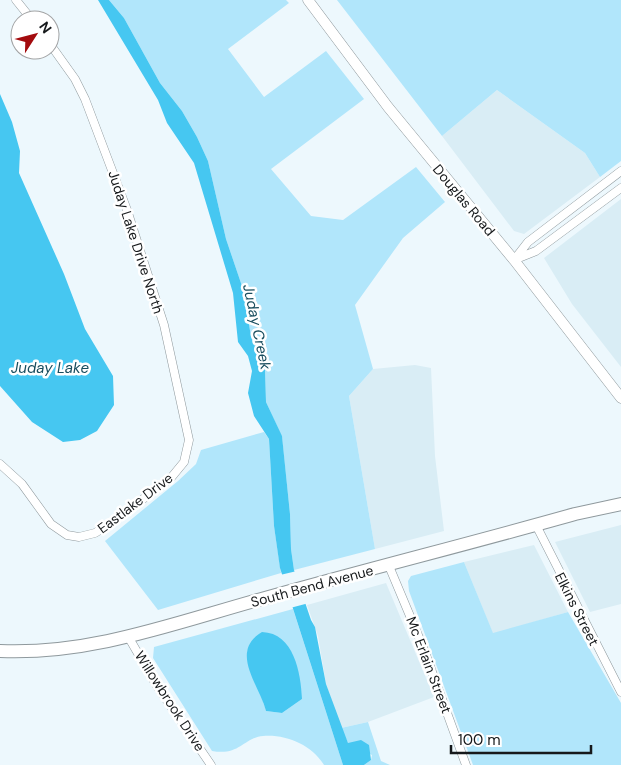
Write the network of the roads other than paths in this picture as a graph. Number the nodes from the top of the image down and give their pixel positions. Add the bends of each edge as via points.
1 (16, 0) edge
2 (308, 0) edge
3 (24, 10) edge
4 (60, 58) edge
5 (621, 171) edge
6 (621, 188) edge
7 (576, 205) junction
8 (583, 215) junction
9 (514, 260) junction
10 (621, 398) edge
11 (188, 452) joint
12 (0, 464) edge
13 (621, 504) edge
14 (536, 525) junction
15 (389, 566) junction
16 (129, 638) junction
17 (0, 651) edge
18 (621, 692) edge
19 (211, 765) edge
20 (466, 765) edge

1 - 3 street
2 - 9 street, Douglas Road via 388,106
4 - 11 street, Juday Lake Drive North via 85,99 127,210 174,365 189,440
5 - 7 street
6 - 8 street
7 - 8 street
7 - 9 street via 528,242
8 - 9 street via 536,251
9 - 10 street, Douglas Road
11 - 12 street, Eastlake Drive via 170,479 90,535 71,536 59,531 22,484
13 - 14 main road, South Bend Avenue
14 - 15 main road, South Bend Avenue
14 - 18 street, Elkins Street
15 - 16 main road, South Bend Avenue
15 - 20 street, Mc Erlain Street
16 - 17 main road, South Bend Avenue via 34,652
16 - 19 street, Willowbrook Drive via 157,686

